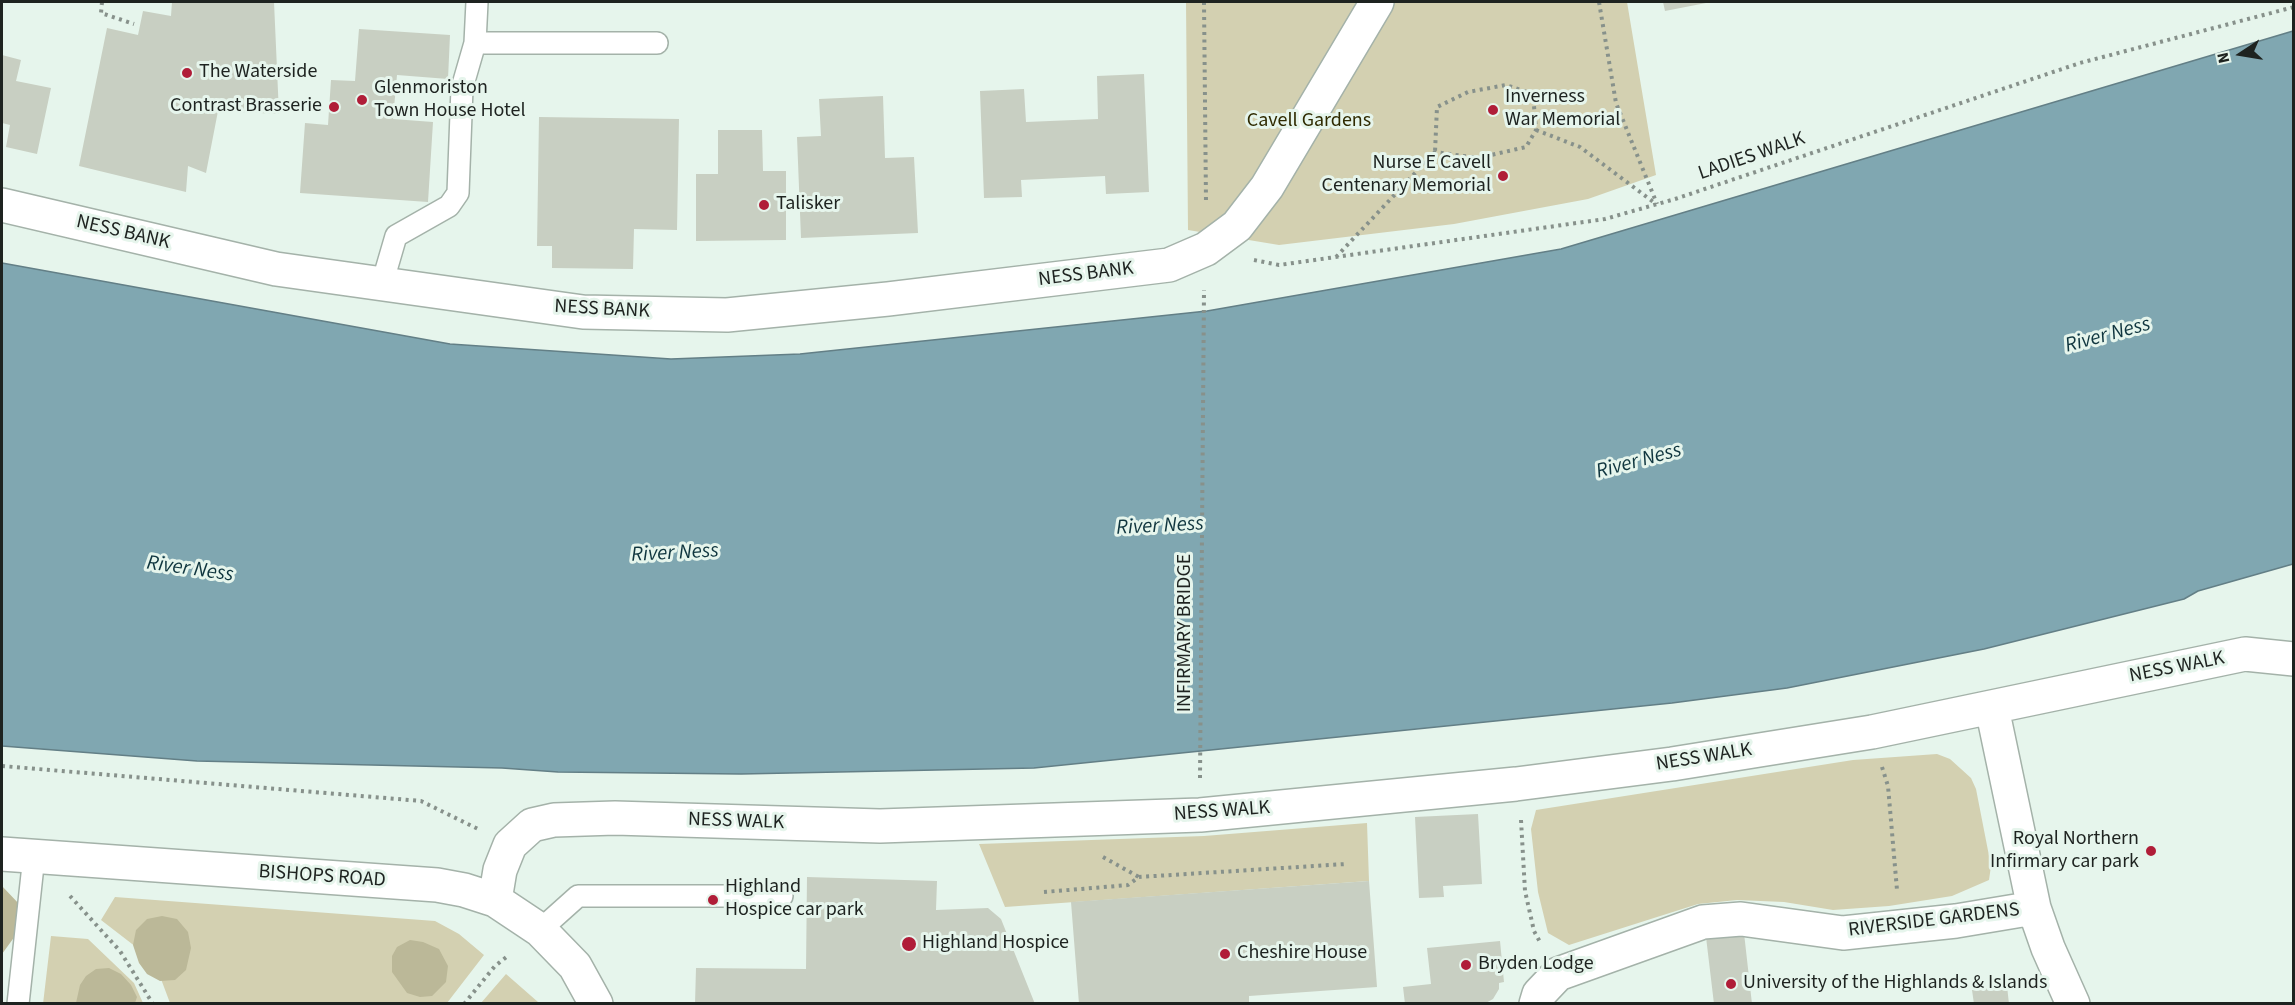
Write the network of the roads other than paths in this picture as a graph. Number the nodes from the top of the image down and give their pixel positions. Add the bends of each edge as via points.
1 (477, 2) edge
2 (1377, 2) edge
3 (475, 43) junction
4 (657, 43) dead end
5 (2, 205) edge
6 (382, 284) junction
7 (2292, 664) edge
8 (1992, 708) junction
9 (2, 854) edge
10 (34, 856) junction
11 (782, 897) dead end
12 (495, 900) junction
13 (2034, 908) junction
14 (540, 930) junction
15 (18, 1004) edge
16 (596, 1004) edge
17 (1536, 1004) edge
18 (2073, 1004) edge

1 - 3 lane
2 - 6 street, NESS BANK via 1267,187 1237,226 1206,249 1169,265 727,315 583,312
3 - 4 lane
3 - 6 lane via 462,88 458,193 448,206 396,236
5 - 6 street, NESS BANK via 276,269
7 - 8 street, NESS WALK via 2245,654
8 - 12 street, NESS WALK via 1672,764 1516,784 1188,815 880,826 615,818 554,820 532,825 510,845 500,870
8 - 13 street
9 - 10 street, BISHOPS ROAD
10 - 12 street, BISHOPS ROAD via 437,885
10 - 15 lane
11 - 14 lane via 578,896
12 - 14 street, BISHOPS ROAD
13 - 17 street, RIVERSIDE GARDENS via 1843,933 1741,919 1703,922 1557,974 1539,994
13 - 18 street
14 - 16 street, BISHOPS ROAD via 575,966

